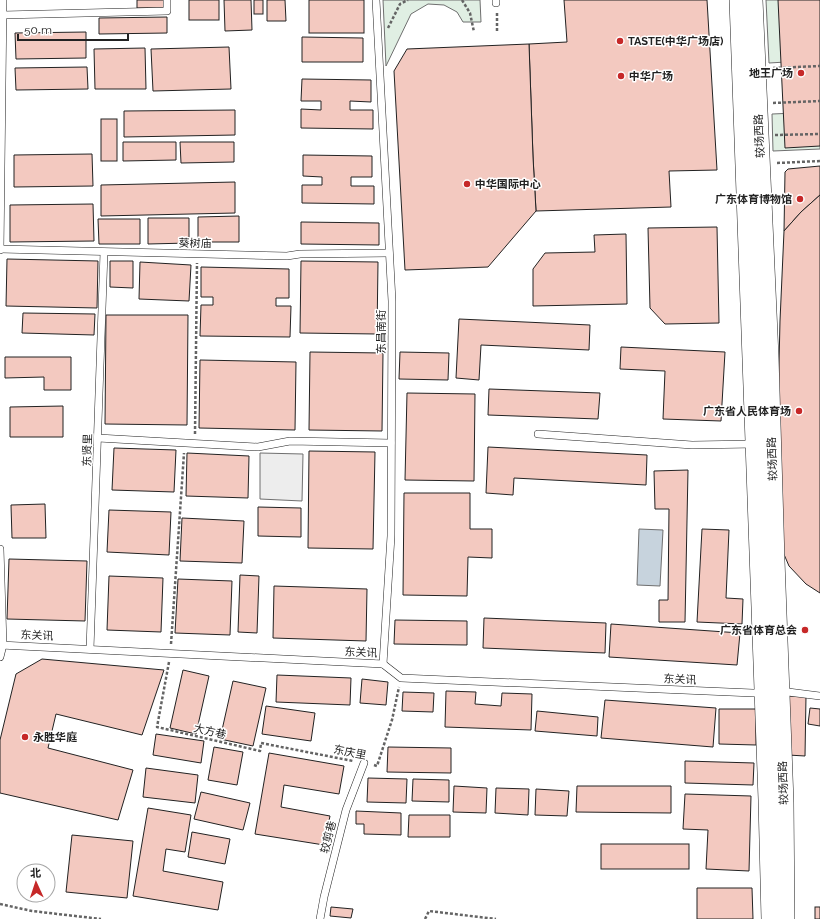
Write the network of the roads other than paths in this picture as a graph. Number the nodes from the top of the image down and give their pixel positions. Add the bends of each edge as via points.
1 (3, 0) edge
2 (167, 0) edge
3 (376, 0) edge
4 (739, 0) edge
5 (753, 0) edge
6 (4, 15) junction
7 (0, 250) edge
8 (104, 252) junction
9 (389, 253) junction
10 (538, 434) dead end
11 (98, 438) junction
12 (391, 443) junction
13 (755, 444) junction
14 (0, 549) edge
15 (1, 645) edge
16 (90, 649) junction
17 (0, 657) edge
18 (383, 664) junction
19 (772, 693) junction
20 (820, 696) edge
21 (364, 763) road end
22 (320, 919) edge
23 (771, 919) edge
24 (785, 919) edge

1 - 6 lane
2 - 6 lane via 167,11
3 - 9 lane, 东昌南街
4 - 13 street, 较场西路
5 - 19 street, 较场西路 via 769,358
6 - 7 lane
7 - 8 lane, 葵树庙
8 - 9 lane, 葵树庙 via 287,256
8 - 11 lane, 东贤里
9 - 12 lane, 东昌南街 via 392,300
10 - 13 lane via 692,444
11 - 12 lane via 258,447 290,441
11 - 16 lane, 东贤里
12 - 18 lane, 东昌南街 via 391,536
13 - 19 street, 较场西路
14 - 15 lane
15 - 16 lane, 东关讯
15 - 17 lane
16 - 18 lane, 东关讯
18 - 19 lane, 东关讯 via 400,678
19 - 20 lane, 东关讯
19 - 23 street, 较场西路 via 768,800
19 - 24 street, 较场西路 via 784,802
21 - 22 lane, 较剪巷 via 346,810

